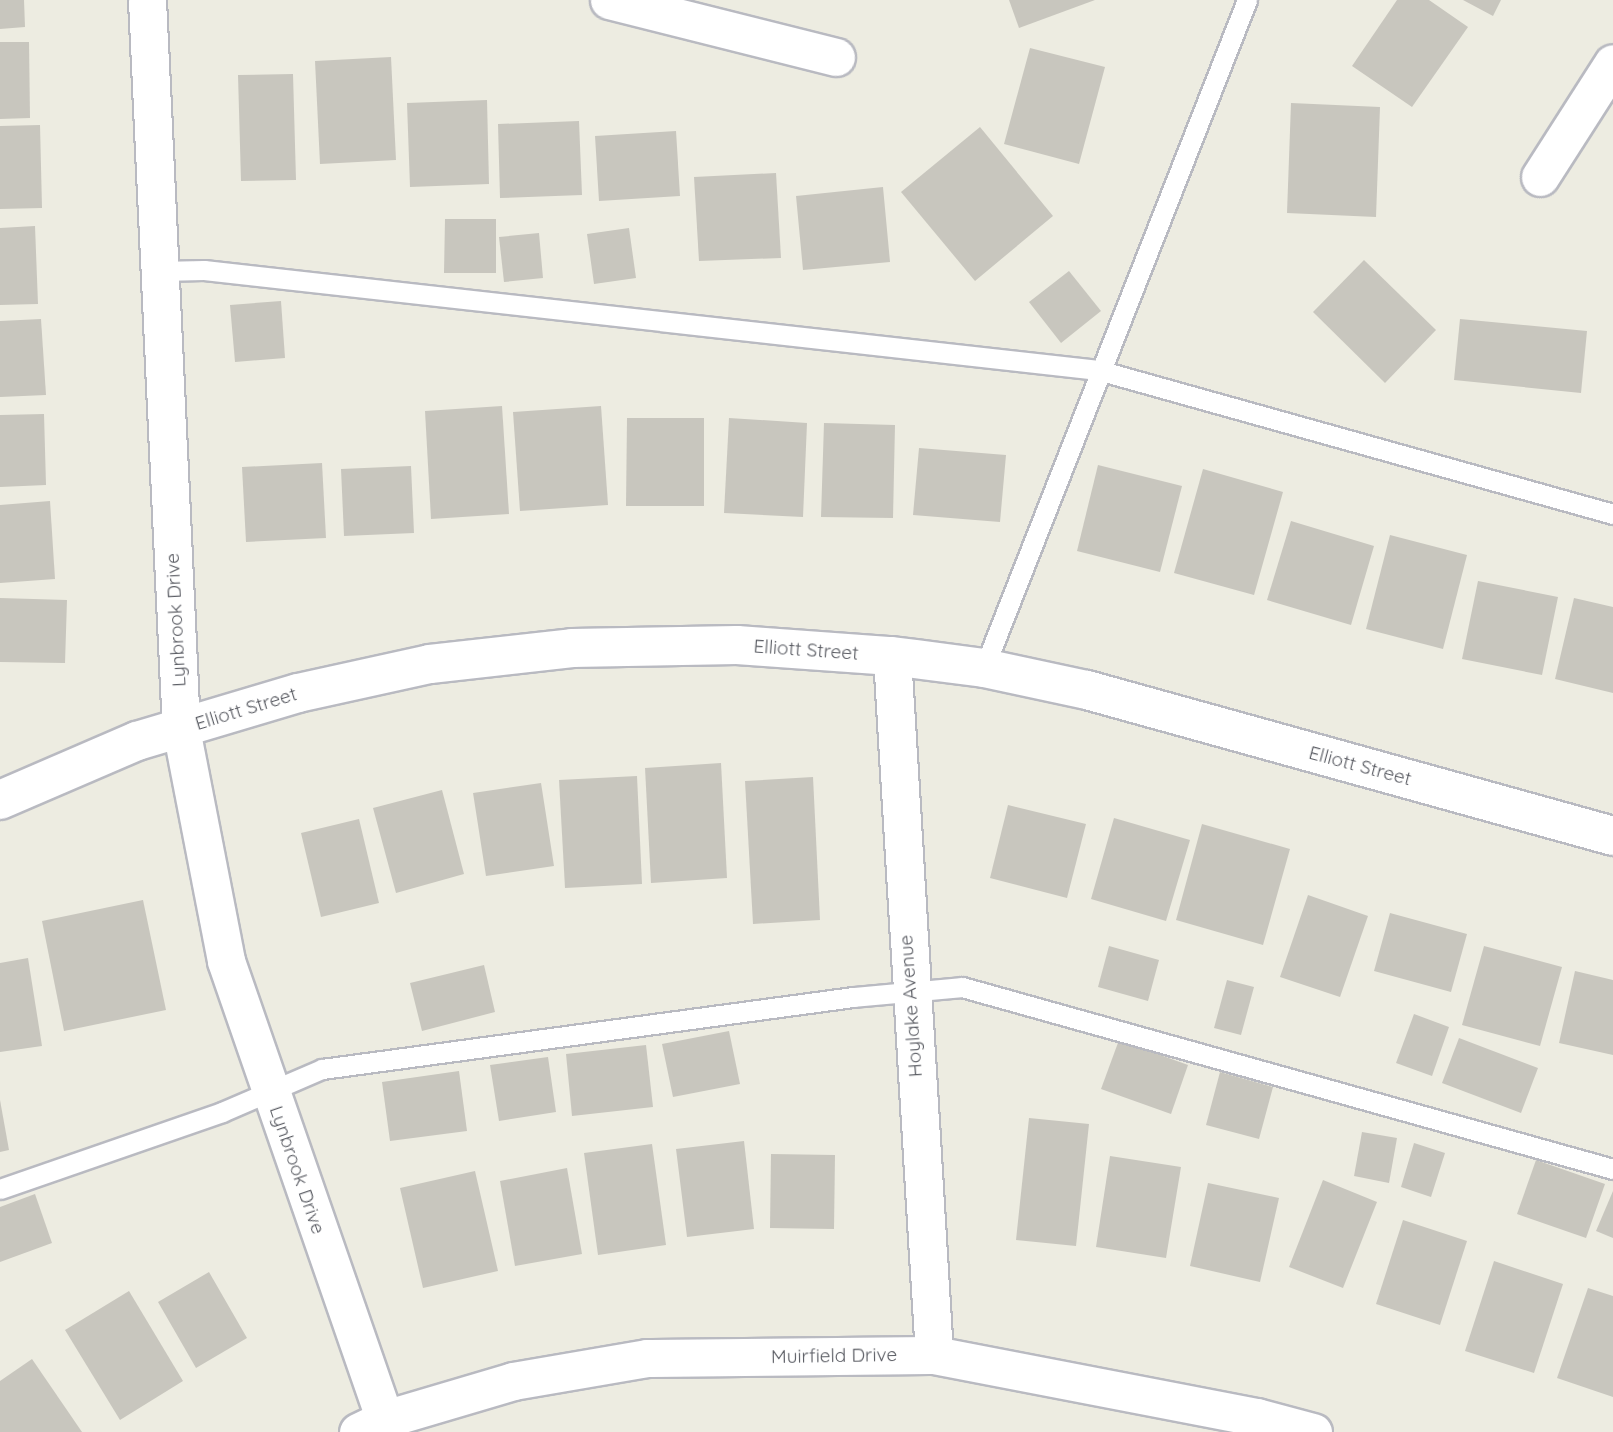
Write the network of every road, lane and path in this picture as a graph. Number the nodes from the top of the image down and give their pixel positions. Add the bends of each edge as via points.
1 (147, 0) edge
2 (610, 0) edge
3 (1247, 0) edge
4 (836, 57) dead end
5 (1613, 63) edge
6 (1540, 177) dead end
7 (159, 271) junction
8 (1098, 370) junction
9 (1613, 514) edge
10 (892, 656) junction
11 (984, 668) junction
12 (181, 729) junction
13 (0, 800) edge
14 (1613, 836) edge
15 (910, 992) junction
16 (269, 1091) junction
17 (1613, 1169) edge
18 (0, 1189) edge
19 (934, 1355) junction
20 (1257, 1424) edge
21 (371, 1425) edge
22 (1313, 1432) edge

1 - 7 street, Lynbrook Drive
2 - 4 street
3 - 8 lane
5 - 6 street
7 - 8 lane via 204,270
7 - 12 street, Lynbrook Drive
8 - 9 lane
8 - 11 lane
10 - 11 street, Elliott Street
10 - 12 street, Elliott Street via 737,645 572,648 430,664 298,692
10 - 15 street, Hoylake Avenue
11 - 14 street, Elliott Street via 1087,690
12 - 13 street, Elliott Street via 137,741
12 - 16 street, Lynbrook Drive via 226,961
15 - 16 lane via 322,1069
15 - 17 lane via 962,987
15 - 19 street, Hoylake Avenue
16 - 18 lane via 222,1112
16 - 21 street, Lynbrook Drive
19 - 20 street, Muirfield Drive
19 - 21 street, Muirfield Drive via 647,1358 513,1381
20 - 22 street, Muirfield Drive

